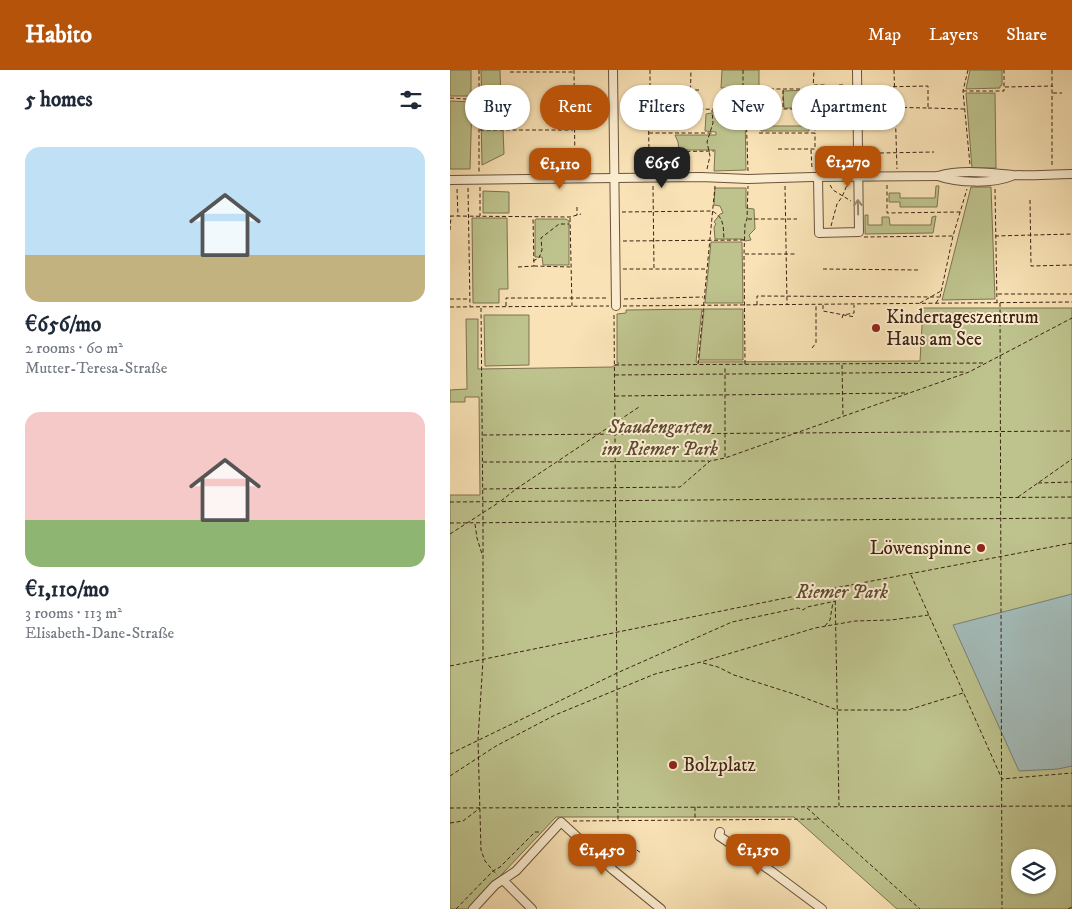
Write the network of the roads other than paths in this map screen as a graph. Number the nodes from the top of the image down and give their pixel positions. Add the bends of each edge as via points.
1 (613, 70) edge
2 (857, 70) edge
3 (857, 85) edge
4 (857, 130) edge
5 (1072, 174) edge
6 (1014, 175) junction
7 (858, 176) junction
8 (818, 177) junction
9 (970, 177) junction
10 (614, 178) junction
11 (454, 180) edge
12 (616, 302) road end
13 (720, 832) dead end
14 (503, 880) junction
15 (473, 909) edge
16 (532, 909) edge
17 (661, 909) edge
18 (822, 909) edge

1 - 10 street
2 - 3 street
4 - 7 street
5 - 6 street
6 - 9 street via 995,173
6 - 9 street via 996,181
7 - 8 street
8 -> 7 street via 819,233 858,232
7 - 9 street via 938,176 949,180
8 - 10 street
10 - 11 street
10 - 12 street
13 - 18 street via 719,836
14 - 15 street
14 - 16 street
14 - 17 street via 516,871 561,822 628,884

